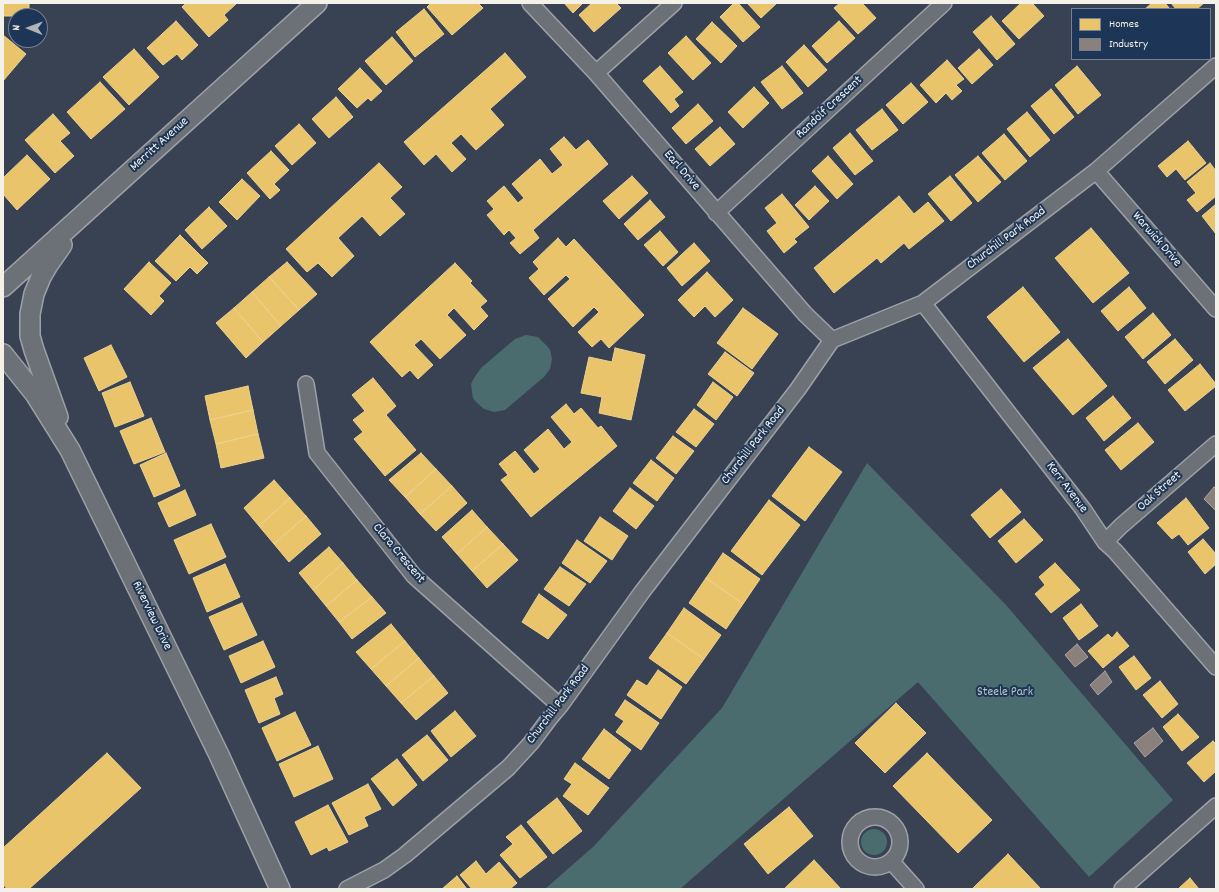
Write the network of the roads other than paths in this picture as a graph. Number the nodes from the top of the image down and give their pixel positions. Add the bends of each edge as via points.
1 (317, 3) edge
2 (530, 3) edge
3 (674, 3) edge
4 (944, 3) edge
5 (1216, 66) edge
6 (596, 73) junction
7 (1096, 171) junction
8 (716, 213) junction
9 (82, 215) junction
10 (3, 287) edge
11 (923, 303) junction
12 (1216, 309) edge
13 (832, 340) junction
14 (3, 354) edge
15 (306, 384) dead end
16 (1216, 444) edge
17 (70, 450) junction
18 (1105, 542) junction
19 (1216, 667) edge
20 (560, 706) junction
21 (1216, 806) edge
22 (892, 861) dead end
23 (280, 889) edge
24 (347, 889) edge
25 (916, 889) edge
26 (1122, 889) edge

1 - 9 street, Merritt Avenue
2 - 6 street, Earl Drive
3 - 6 street
4 - 8 street, Randolf Crescent
5 - 7 street, Churchill Park Road
6 - 8 street, Earl Drive
7 - 11 street, Churchill Park Road
7 - 12 street, Warwick Drive
8 - 13 street, Earl Drive via 805,314
9 - 10 street, Merritt Avenue
9 - 17 street via 41,277 30,314 30,336 34,350
11 - 13 street, Churchill Park Road
11 - 18 street, Kerr Avenue via 1083,509
13 - 20 street, Churchill Park Road via 798,389 642,592
14 - 17 street, Riverview Drive via 35,394
15 - 20 street, Clara Crescent via 316,452 384,539 414,576
16 - 18 street, Oak Street
17 - 23 street, Riverview Drive via 219,755
18 - 19 street, Kerr Avenue
20 - 24 street, Churchill Park Road via 508,768 474,798 405,855 384,870
21 - 26 street
22 - 25 street

